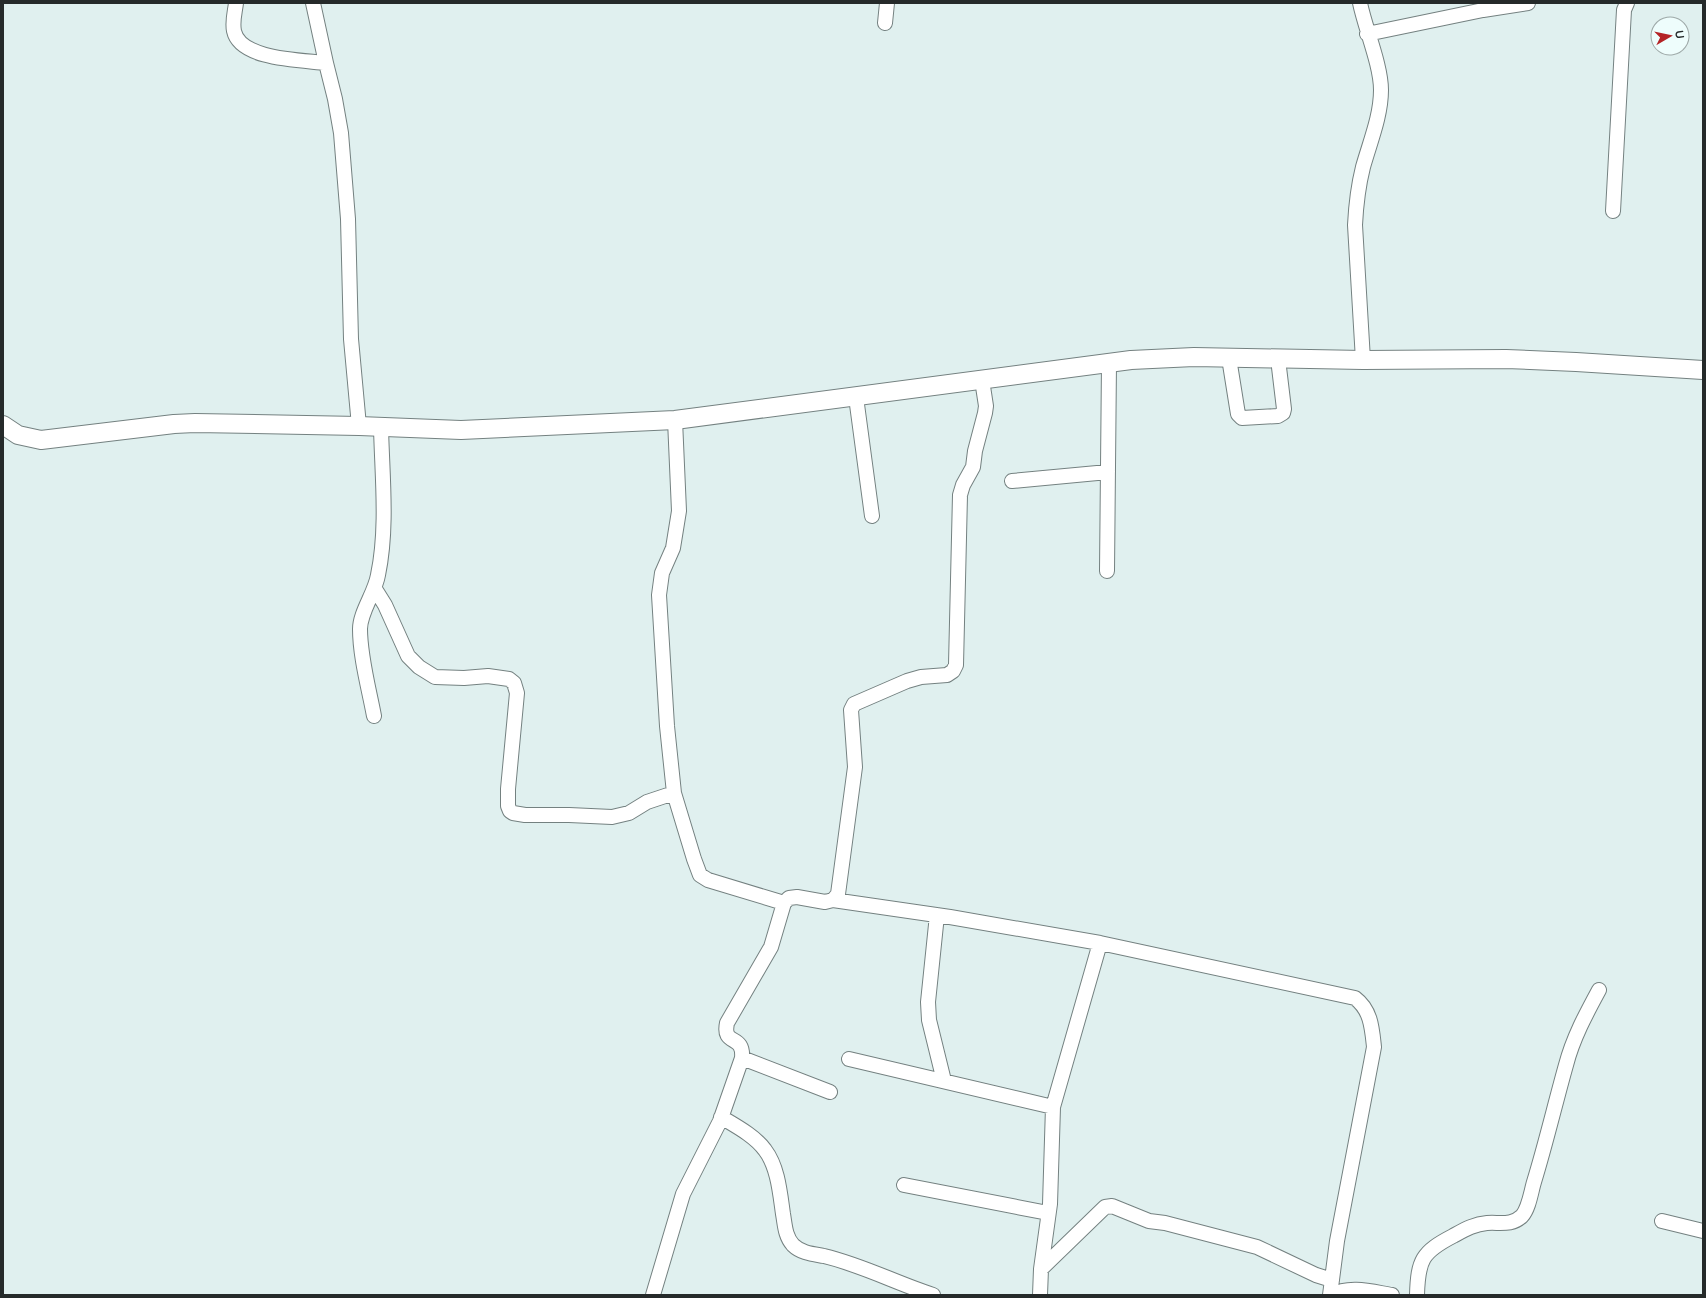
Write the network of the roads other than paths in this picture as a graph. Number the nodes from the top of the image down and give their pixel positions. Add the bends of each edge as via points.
1 (236, 3) edge
2 (313, 3) edge
3 (887, 3) edge
4 (1360, 3) edge
5 (1528, 3) edge
6 (1627, 3) edge
7 (885, 23) dead end
8 (1367, 34) junction
9 (326, 63) junction
10 (1614, 211) dead end
11 (1229, 358) junction
12 (1278, 359) junction
13 (1364, 360) junction
14 (1109, 363) junction
15 (1703, 370) edge
16 (982, 380) junction
17 (856, 397) junction
18 (675, 420) junction
19 (3, 425) edge
20 (359, 426) junction
21 (381, 427) junction
22 (1108, 472) junction
23 (1012, 481) dead end
24 (872, 516) dead end
25 (1107, 571) dead end
26 (375, 589) junction
27 (374, 716) dead end
28 (674, 793) junction
29 (833, 900) junction
30 (784, 903) junction
31 (937, 915) junction
32 (1100, 943) junction
33 (1599, 990) dead end
34 (742, 1058) junction
35 (849, 1059) dead end
36 (944, 1081) junction
37 (830, 1092) dead end
38 (1053, 1107) junction
39 (721, 1117) junction
40 (904, 1185) dead end
41 (1048, 1213) junction
42 (1662, 1221) dead end
43 (1703, 1231) edge
44 (1041, 1268) junction
45 (1332, 1280) junction
46 (653, 1295) edge
47 (933, 1295) edge
48 (1040, 1295) edge
49 (1331, 1295) edge
50 (1392, 1295) edge
51 (1417, 1295) edge

1 - 9 street via 234,32 245,47 272,56
2 - 9 street
3 - 7 street
4 - 8 street
5 - 8 street
6 - 10 street via 1624,10
8 - 13 street via 1381,88 1378,116 1357,190 1355,225
9 - 20 street via 338,112 346,186 351,339
11 - 12 street
11 - 12 street via 1238,414 1242,418 1278,416 1283,412
11 - 14 street via 1165,358
12 - 13 street
13 - 15 street via 1519,359
14 - 16 street
14 - 22 street
16 - 17 street
16 - 29 street via 985,414 973,467 960,495 956,665 947,675 914,679 854,704 851,710 855,767 840,884 838,894
17 - 18 street
17 - 24 street
18 - 21 street via 483,430
18 - 28 street via 679,511 673,548 662,573 659,595 666,718
19 - 20 street via 18,434 41,440 174,424
20 - 21 street
21 - 26 street via 383,531 379,575
22 - 23 street
22 - 25 street
26 - 27 street via 360,628 360,641
26 - 28 street via 408,656 420,667 435,676 488,676 509,679 514,683 517,693 508,789 510,811 525,815 569,814 612,817 629,813 647,802
28 - 30 street via 700,875 708,880
29 - 30 street via 825,902 796,897 789,898
29 - 31 street
30 - 34 street via 771,947 727,1023 727,1037 740,1044 743,1050
31 - 32 street
31 - 36 street via 928,1002 929,1020
32 - 38 street
32 - 45 street via 1355,998 1363,1004 1369,1015 1374,1047
33 - 51 street via 1571,1047 1544,1149 1522,1216 1514,1222 1470,1227 1428,1251 1418,1277
34 - 37 street
34 - 39 street
35 - 36 street
36 - 38 street
38 - 41 street
39 - 46 street via 683,1194
39 - 47 street via 765,1148 775,1169 785,1229 794,1246 802,1251 854,1264
40 - 41 street
41 - 44 street
42 - 43 street
44 - 45 street via 1105,1207 1112,1206 1149,1221 1257,1247
44 - 48 street
45 - 49 street
49 - 50 street via 1338,1291 1357,1290

